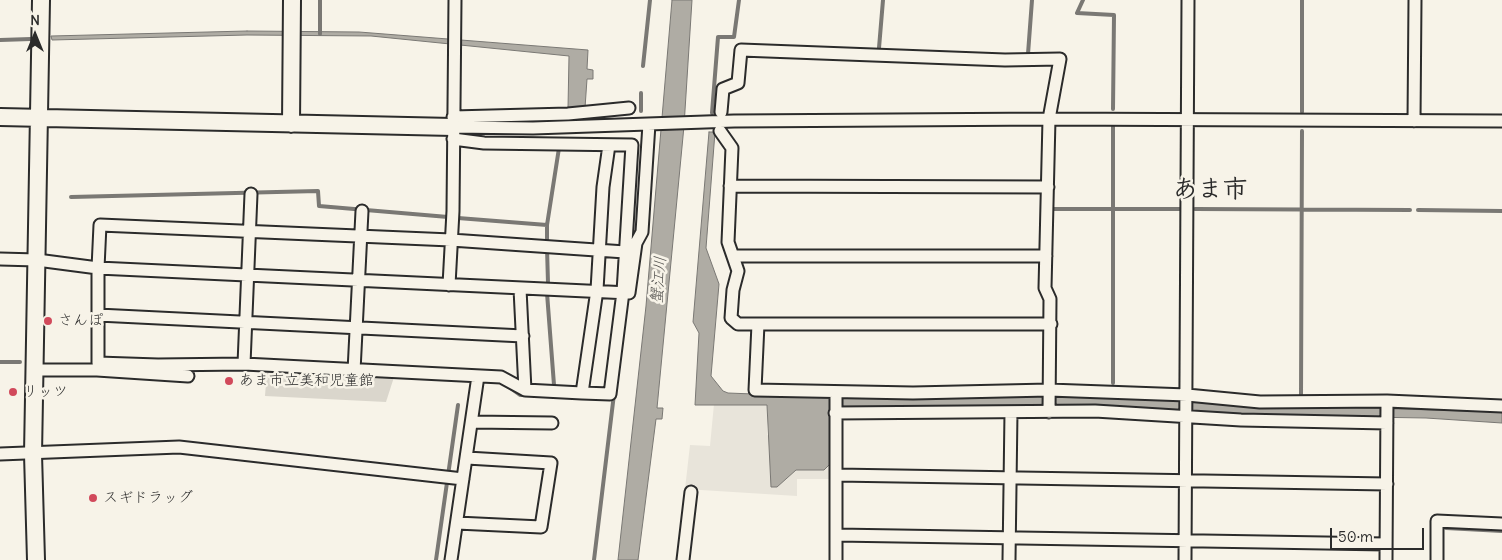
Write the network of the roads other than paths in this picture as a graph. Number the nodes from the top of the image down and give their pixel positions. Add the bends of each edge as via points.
1 (40, 0) edge
2 (292, 0) edge
3 (455, 0) edge
4 (1188, 0) edge
5 (1415, 0) edge
6 (629, 108) dead end
7 (721, 112) dead end
8 (38, 116) junction
9 (0, 117) edge
10 (1049, 119) junction
11 (1187, 119) junction
12 (1414, 121) junction
13 (1502, 121) edge
14 (292, 124) junction
15 (651, 124) junction
16 (453, 127) junction
17 (720, 131) dead end
18 (608, 144) junction
19 (730, 186) junction
20 (1048, 187) junction
21 (251, 194) dead end
22 (362, 211) dead end
23 (250, 231) junction
24 (361, 236) junction
25 (451, 240) junction
26 (599, 250) junction
27 (625, 252) junction
28 (733, 256) junction
29 (1046, 256) junction
30 (0, 259) edge
31 (37, 260) junction
32 (98, 268) junction
33 (248, 276) junction
34 (358, 282) junction
35 (449, 286) junction
36 (520, 289) junction
37 (597, 290) junction
38 (623, 292) junction
39 (98, 315) junction
40 (246, 323) junction
41 (758, 324) junction
42 (1051, 324) junction
43 (356, 328) junction
44 (523, 336) junction
45 (244, 364) junction
46 (35, 370) junction
47 (354, 371) junction
48 (188, 376) dead end
49 (478, 376) junction
50 (526, 390) junction
51 (1049, 392) junction
52 (582, 393) junction
53 (836, 394) junction
54 (1187, 396) junction
55 (1387, 403) junction
56 (1502, 406) edge
57 (1049, 410) junction
58 (835, 412) junction
59 (1012, 412) junction
60 (1187, 415) junction
61 (472, 422) junction
62 (1387, 422) junction
63 (552, 423) dead end
64 (0, 454) edge
65 (33, 454) junction
66 (467, 458) junction
67 (837, 475) junction
68 (454, 478) junction
69 (1010, 478) junction
70 (1186, 481) junction
71 (1386, 484) junction
72 (691, 492) dead end
73 (457, 523) junction
74 (1502, 524) edge
75 (837, 535) junction
76 (1009, 538) junction
77 (1186, 541) junction
78 (1386, 544) junction
79 (36, 560) edge
80 (451, 560) edge
81 (683, 560) edge
82 (836, 560) edge
83 (1009, 560) edge
84 (1185, 560) edge
85 (1386, 560) edge
86 (1437, 560) edge

1 - 8 street
2 - 14 street
3 - 16 street
4 - 11 street
5 - 12 street
6 - 16 street
7 - 10 street via 723,89 738,82 741,50 1005,60 1060,59
8 - 9 street
8 - 14 street
8 - 31 street
10 - 11 street
10 - 15 street
10 - 20 street
11 - 12 street
11 - 54 street
12 - 13 street
14 - 16 street
15 - 16 street
15 - 38 street via 642,232 636,243 629,293
16 - 18 street via 484,143
16 - 25 street
17 - 19 street via 732,148
18 - 26 street
18 - 27 street via 632,145
19 - 20 street
19 - 28 street via 728,242
20 - 29 street
21 - 23 street
22 - 24 street
23 - 24 street
23 - 32 street via 100,225
23 - 33 street
24 - 25 street
24 - 34 street
25 - 26 street
25 - 35 street
26 - 27 street
26 - 37 street
27 - 38 street
28 - 29 street
28 - 41 street via 738,271 731,318 738,324
29 - 42 street via 1045,288 1050,299
30 - 31 street
31 - 32 street
31 - 46 street
32 - 33 street
32 - 39 street
33 - 34 street
33 - 40 street
34 - 35 street
34 - 43 street
35 - 36 street
36 - 37 street
36 - 44 street
37 - 38 street
37 - 52 street
38 - 52 street via 610,394
39 - 40 street
39 - 45 street via 98,363 158,366
40 - 43 street
40 - 45 street
41 - 42 street
41 - 53 street via 755,390
42 - 51 street
43 - 44 street
43 - 47 street
44 - 50 street
45 - 47 street
46 - 48 street
46 - 65 street
47 - 49 street
49 - 50 street via 502,377
49 - 61 street
50 - 52 street
51 - 53 street
51 - 54 street
51 - 57 street
53 - 58 street
54 - 55 street via 1260,402
54 - 60 street
55 - 56 street
55 - 62 street
57 - 59 street
57 - 60 street
58 - 59 street
58 - 67 street
59 - 69 street
60 - 62 street
60 - 70 street
61 - 63 street
61 - 66 street
62 - 71 street
64 - 65 street
65 - 68 street via 179,447
65 - 79 street
66 - 68 street
66 - 73 street via 551,463 541,527
67 - 69 street
67 - 75 street
68 - 73 street
69 - 70 street
69 - 76 street
70 - 71 street
70 - 77 street
71 - 78 street
72 - 81 street
73 - 80 street
74 - 86 street via 1437,520
75 - 76 street
75 - 82 street
76 - 77 street
76 - 83 street
77 - 78 street
77 - 84 street
78 - 85 street

